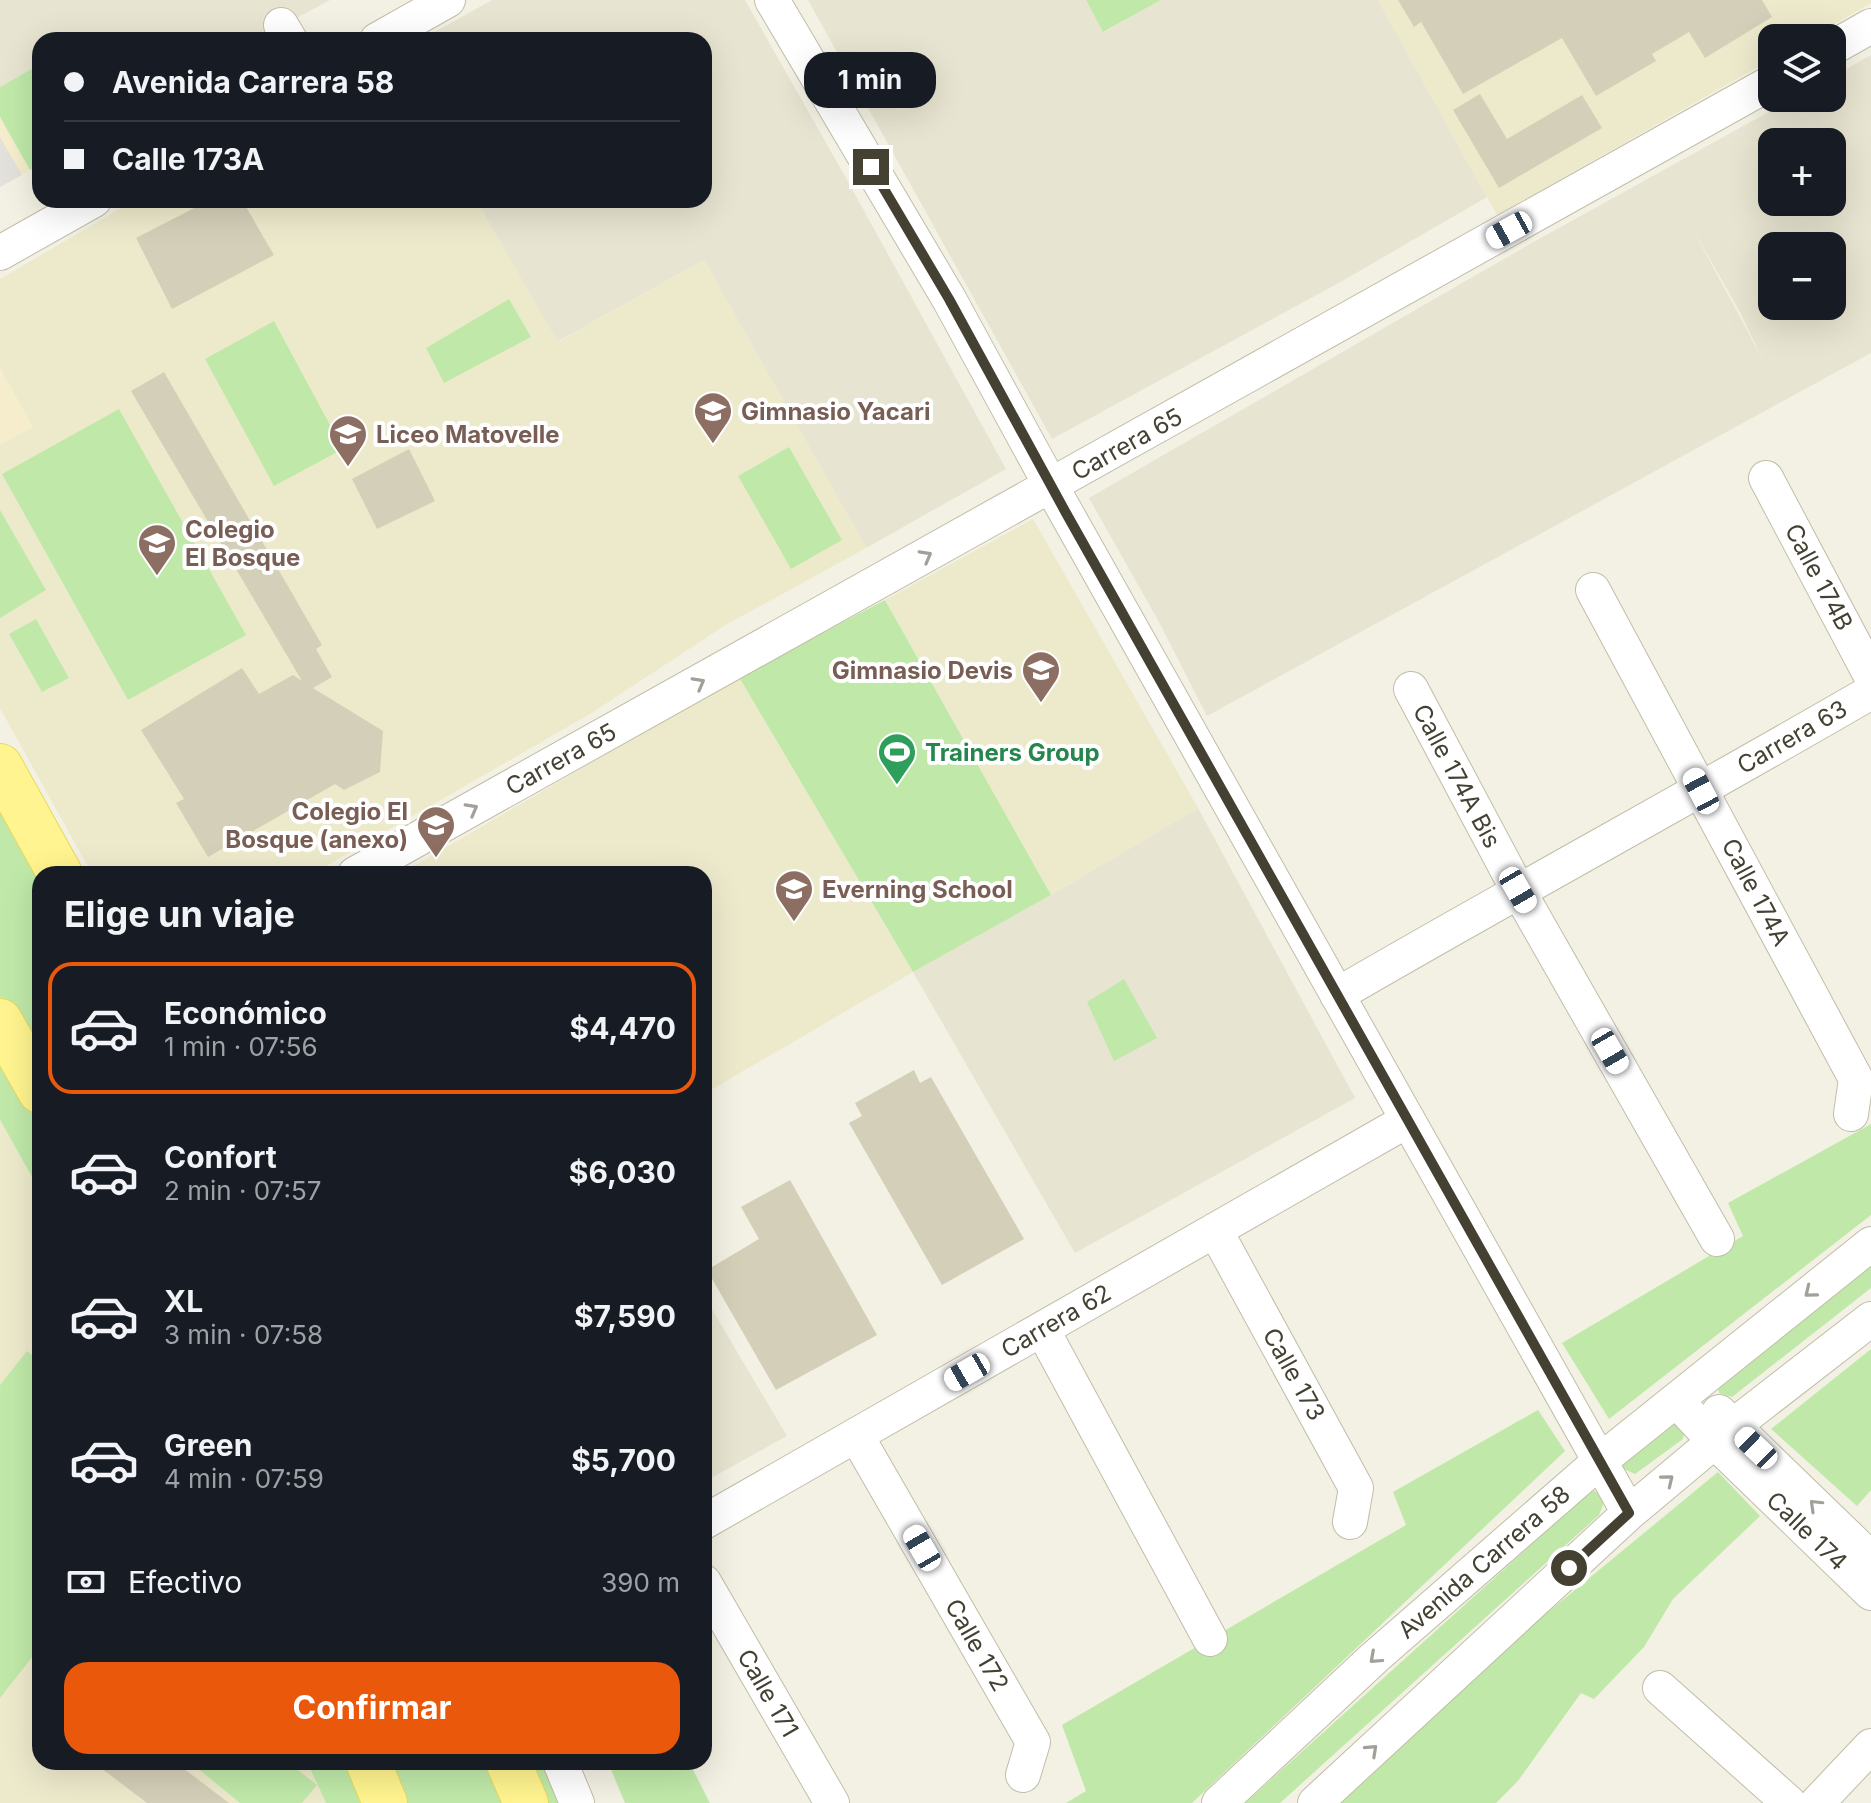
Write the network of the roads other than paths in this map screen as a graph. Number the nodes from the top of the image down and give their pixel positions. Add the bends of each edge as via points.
1 (781, 3) edge
2 (456, 5) edge
3 (395, 32) edge
4 (1758, 90) edge
5 (80, 208) edge
6 (0, 253) edge
7 (1766, 478) dead end
8 (1051, 486) junction
9 (1593, 590) dead end
10 (1871, 676) edge
11 (1411, 689) dead end
12 (1871, 692) edge
13 (0, 766) edge
14 (0, 783) edge
15 (1701, 791) junction
16 (53, 862) edge
17 (369, 866) edge
18 (1518, 890) junction
19 (1337, 995) junction
20 (0, 1021) edge
21 (32, 1077) edge
22 (1851, 1114) dead end
23 (1408, 1120) junction
24 (1215, 1230) junction
25 (1717, 1239) dead end
26 (1871, 1244) edge
27 (1871, 1319) edge
28 (1042, 1329) junction
29 (1684, 1393) junction
30 (1724, 1434) junction
31 (856, 1435) junction
32 (1600, 1461) junction
33 (1629, 1513) junction
34 (712, 1517) edge
35 (1350, 1522) dead end
36 (1871, 1559) edge
37 (1871, 1593) edge
38 (712, 1596) edge
39 (1210, 1639) dead end
40 (1660, 1688) dead end
41 (1871, 1746) edge
42 (371, 1770) edge
43 (512, 1770) edge
44 (563, 1770) edge
45 (1023, 1775) dead end
46 (385, 1803) edge
47 (526, 1803) edge
48 (577, 1803) edge
49 (832, 1803) edge
50 (1219, 1803) edge
51 (1315, 1803) edge
52 (1789, 1803) edge
53 (1817, 1803) edge

1 - 8 street
2 - 3 street
4 - 8 street, Carrera 65
5 - 6 street
7 - 10 street, Calle 174B
17 -> 8 street, Carrera 65
8 - 19 street
9 - 15 street, Calle 174A
11 - 18 street, Calle 174A Bis
12 - 15 street, Carrera 63
13 - 16 main road
14 - 16 main road
15 - 18 street, Carrera 63
15 - 22 street, Calle 174A via 1856,1079
18 - 19 street, Carrera 63
18 - 25 street, Calle 174A Bis
19 - 23 street
20 - 21 main road
23 - 24 street, Carrera 62
23 - 32 street
24 - 28 street, Carrera 62
24 - 35 street, Calle 173 via 1356,1488
26 -> 29 street, Avenida Carrera 58
27 - 30 street
28 - 31 street, Carrera 62
28 - 39 street
29 - 30 street, Calle 174
29 - 32 street, Avenida Carrera 58
33 -> 30 street
36 -> 30 street, Calle 174
30 - 37 street, Calle 174
31 - 34 street, Carrera 62
31 - 45 street, Calle 172 via 1033,1742
32 - 33 street
32 -> 50 street, Avenida Carrera 58 via 1374,1658
51 -> 33 street
38 - 49 street, Calle 171
40 - 52 street
41 - 53 street
42 - 46 main road
43 - 47 main road
44 - 48 street

